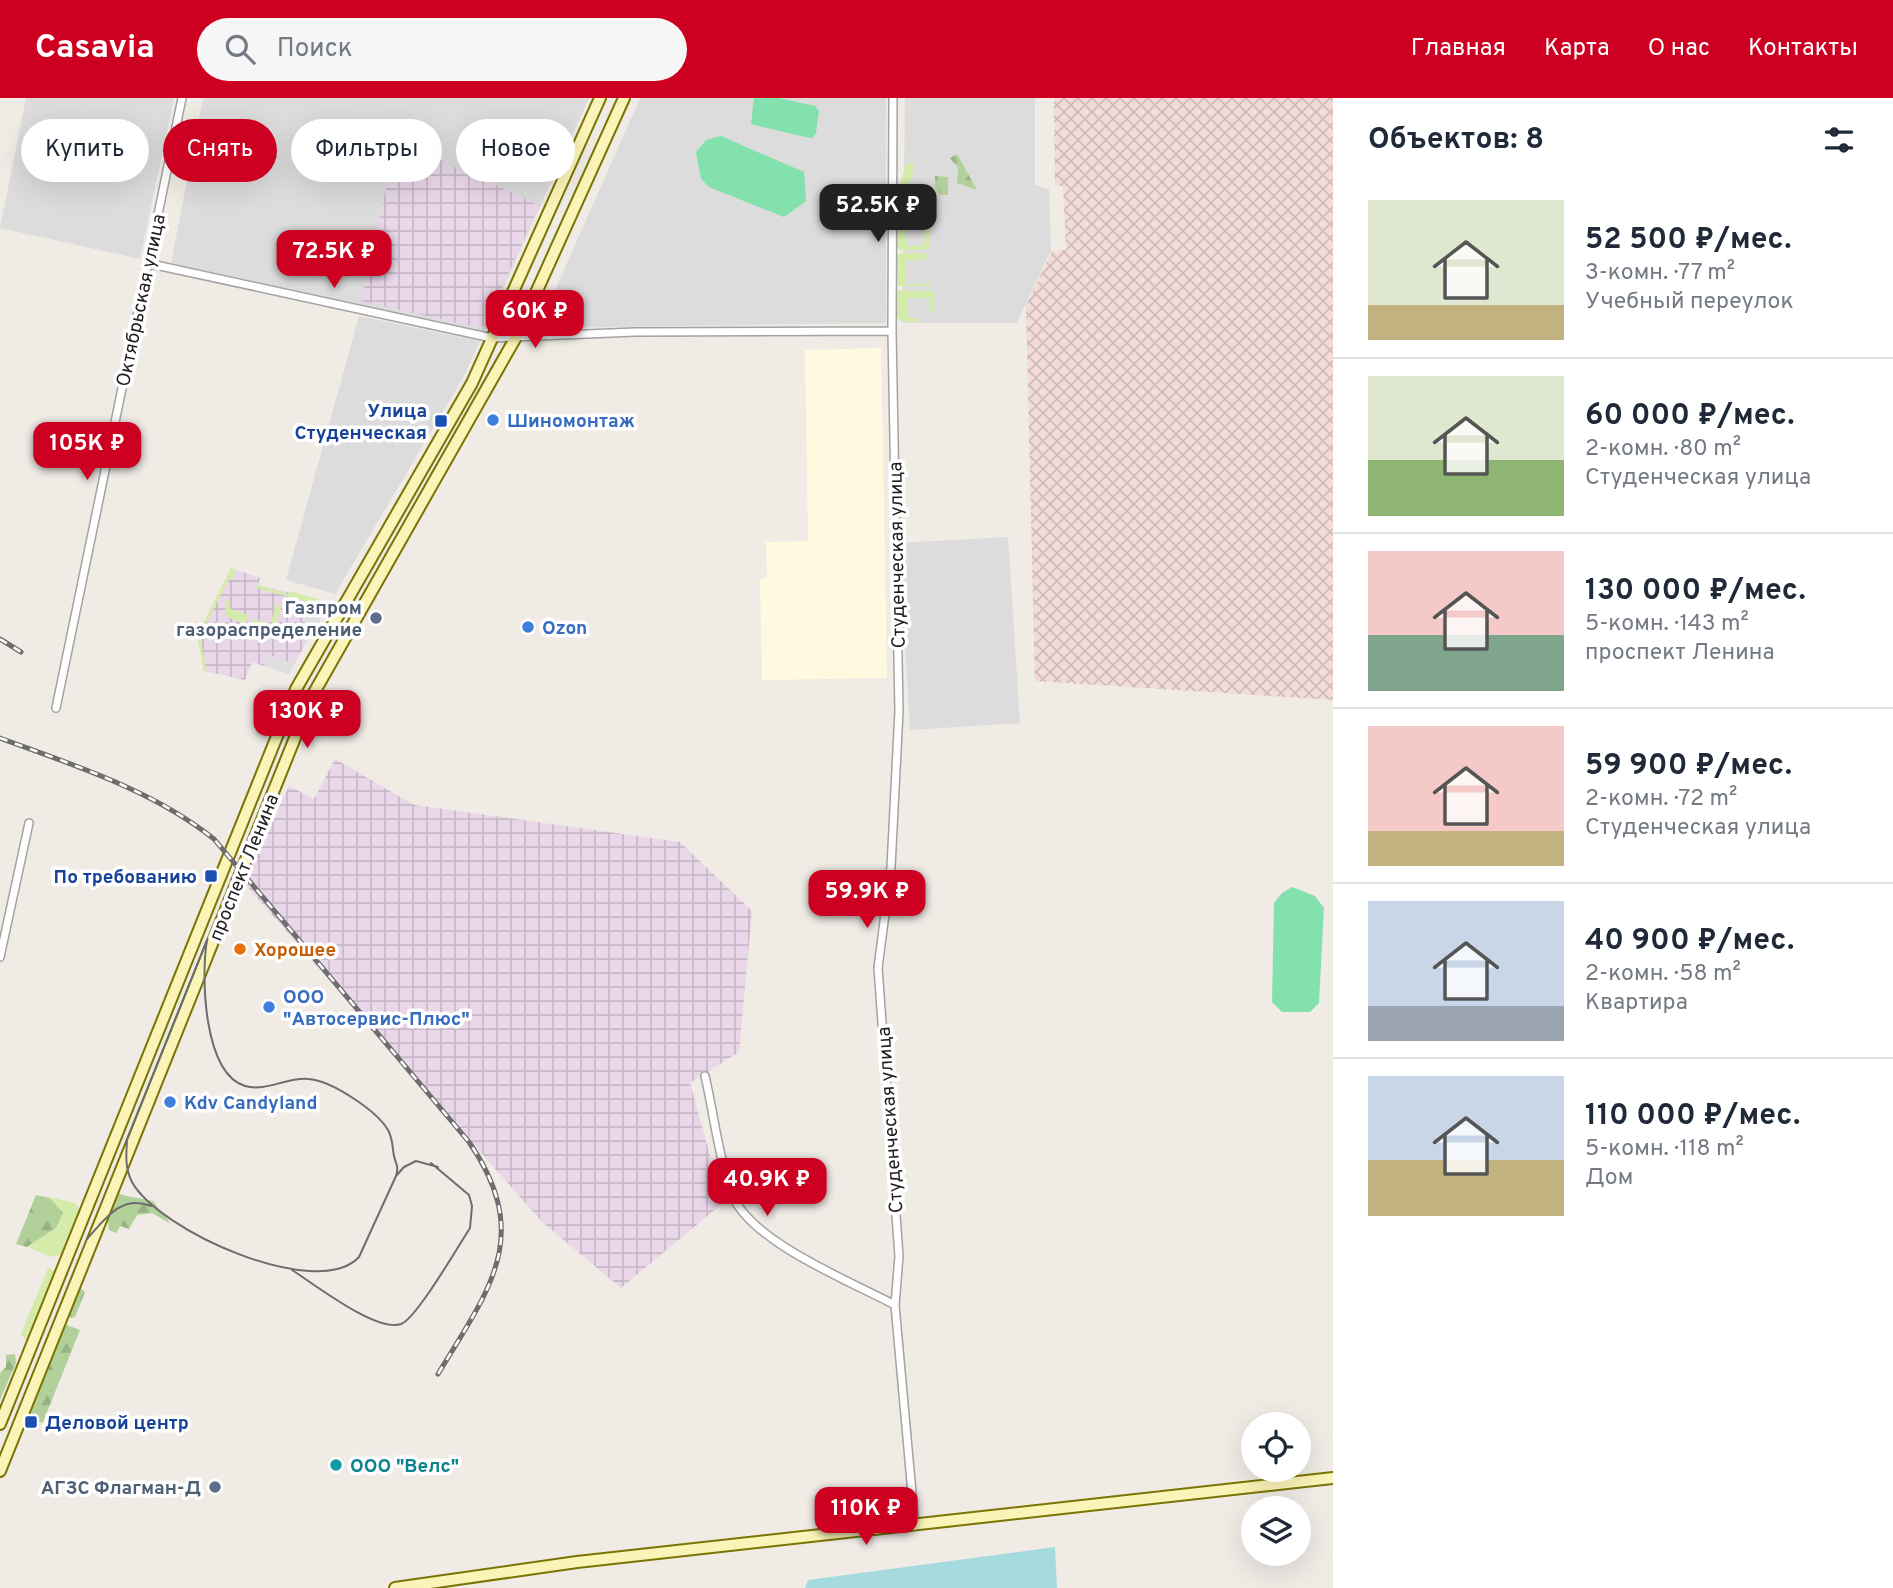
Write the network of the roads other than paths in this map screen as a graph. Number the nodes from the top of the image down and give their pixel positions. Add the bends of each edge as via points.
1 (183, 98) edge
2 (600, 98) edge
3 (624, 98) edge
4 (893, 98) edge
5 (150, 264) junction
6 (892, 331) junction
7 (516, 337) junction
8 (492, 338) junction
9 (56, 708) dead end
10 (29, 823) dead end
11 (0, 957) edge
12 (705, 1076) dead end
13 (895, 1305) junction
14 (0, 1424) edge
15 (0, 1471) edge
16 (1333, 1478) edge
17 (915, 1526) junction
18 (395, 1588) edge

1 - 5 street, Октябрьская улица
2 - 8 main road, проспект Ленина
3 - 7 main road, проспект Ленина
4 - 6 street, Студенческая улица
5 - 8 street
5 - 9 street, Октябрьская улица
6 - 7 street
6 - 13 street, Студенческая улица via 899,711 891,867 878,968 897,1235
7 - 8 street
7 - 15 main road, проспект Ленина via 311,698
8 - 14 main road, проспект Ленина via 472,383 296,689
10 - 11 street
12 - 13 street via 731,1192 750,1221 774,1241
13 - 17 street, Студенческая улица
16 - 17 main road
17 - 18 main road via 576,1562

